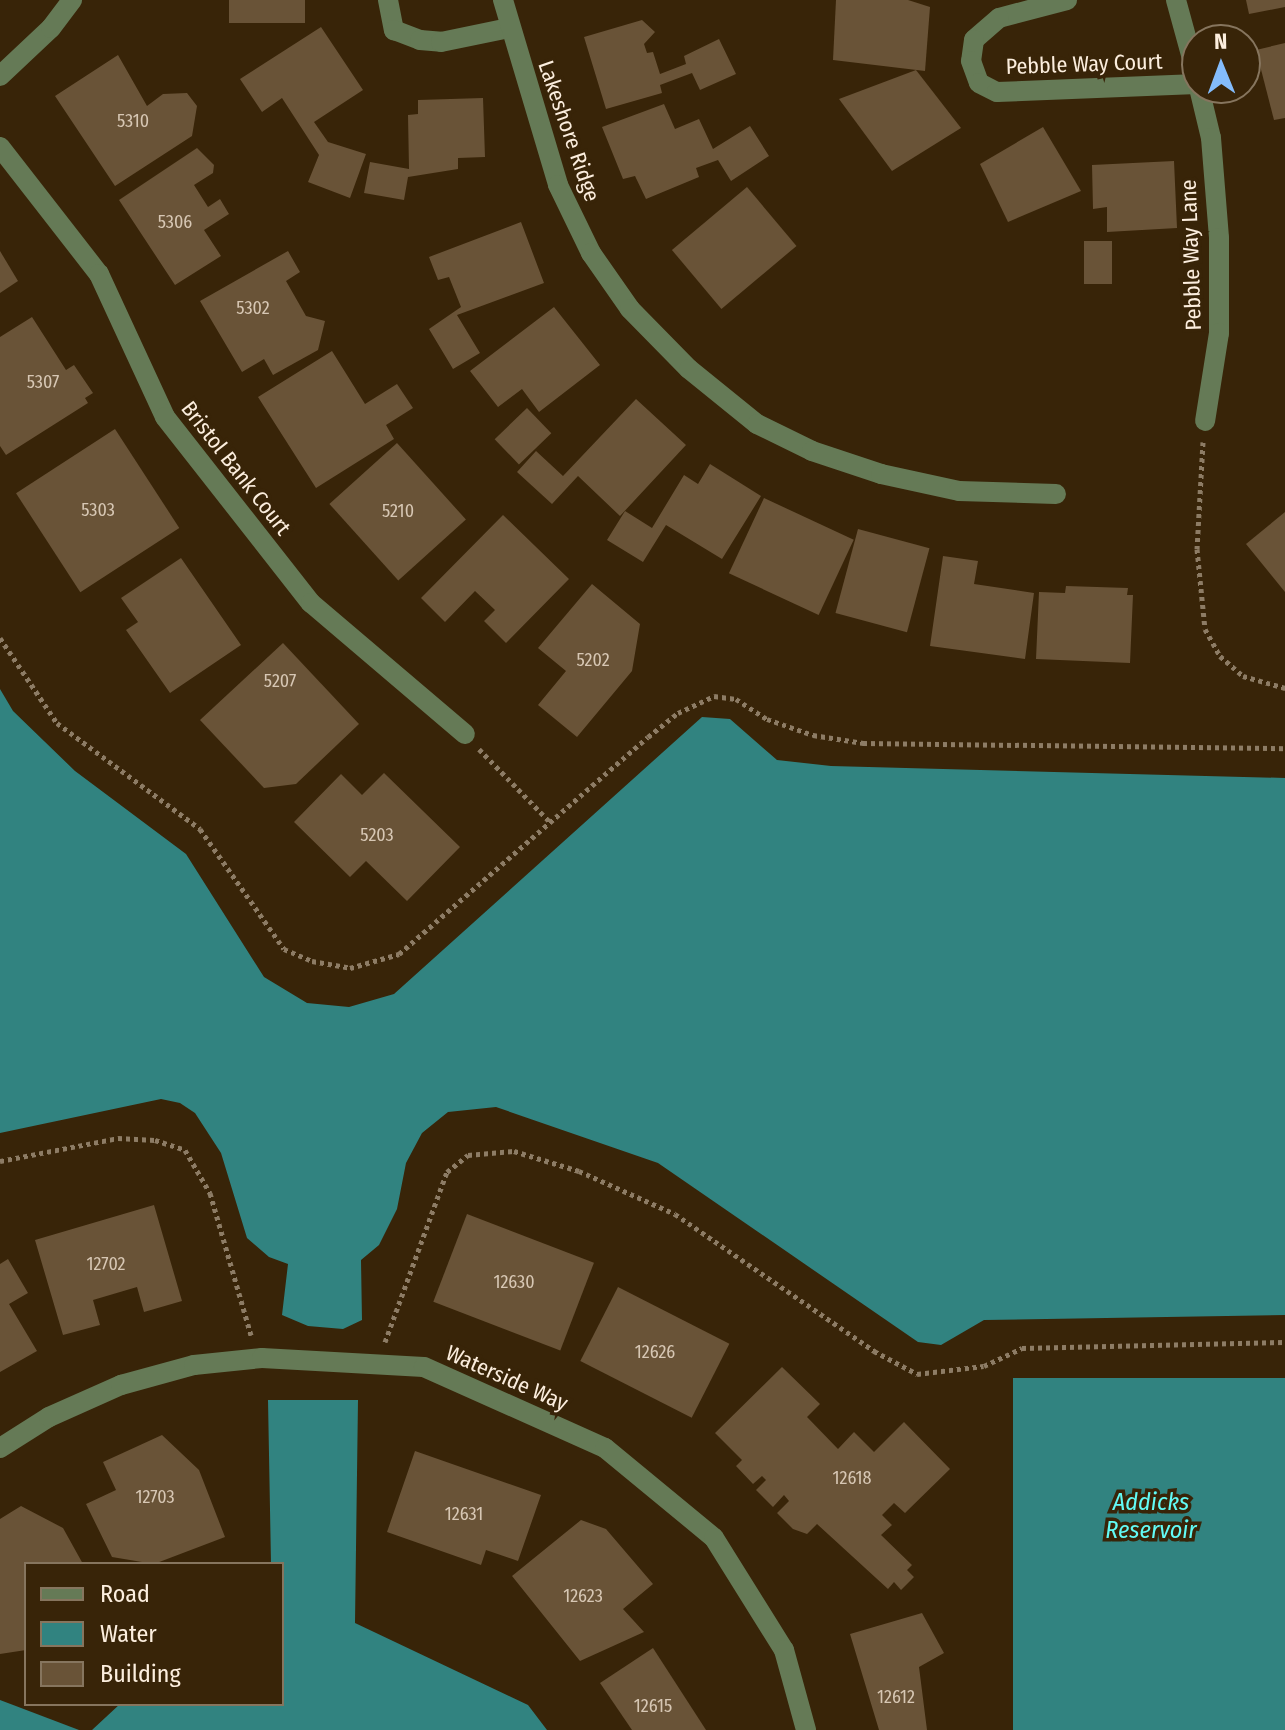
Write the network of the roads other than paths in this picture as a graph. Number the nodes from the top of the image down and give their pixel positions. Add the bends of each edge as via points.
1 (72, 0) edge
2 (388, 0) edge
3 (503, 0) edge
4 (1067, 0) edge
5 (1176, 0) edge
6 (1183, 24) edge
7 (509, 28) junction
8 (0, 76) edge
9 (1181, 87) edge
10 (1202, 104) edge
11 (0, 147) edge
12 (1205, 421) road end
13 (1056, 494) dead end
14 (465, 734) road end
15 (0, 1448) edge
16 (806, 1730) edge

1 - 8 street via 51,28
2 - 7 street via 394,30 420,40 441,42
3 - 7 street, Lakeshore Ridge
4 - 9 street, Pebble Way Court via 999,18 974,40 971,61 979,83 997,92
5 - 6 street
7 - 13 street, Lakeshore Ridge via 558,185 591,253 630,309 689,369 757,424 867,470 959,491
10 - 12 street, Pebble Way Lane via 1211,138 1219,238 1219,333
11 - 14 street, Bristol Bank Court via 99,274 165,417 311,603
15 - 16 street, Waterside Way via 49,1417 121,1385 194,1365 262,1358 424,1367 605,1448 714,1538 784,1650

